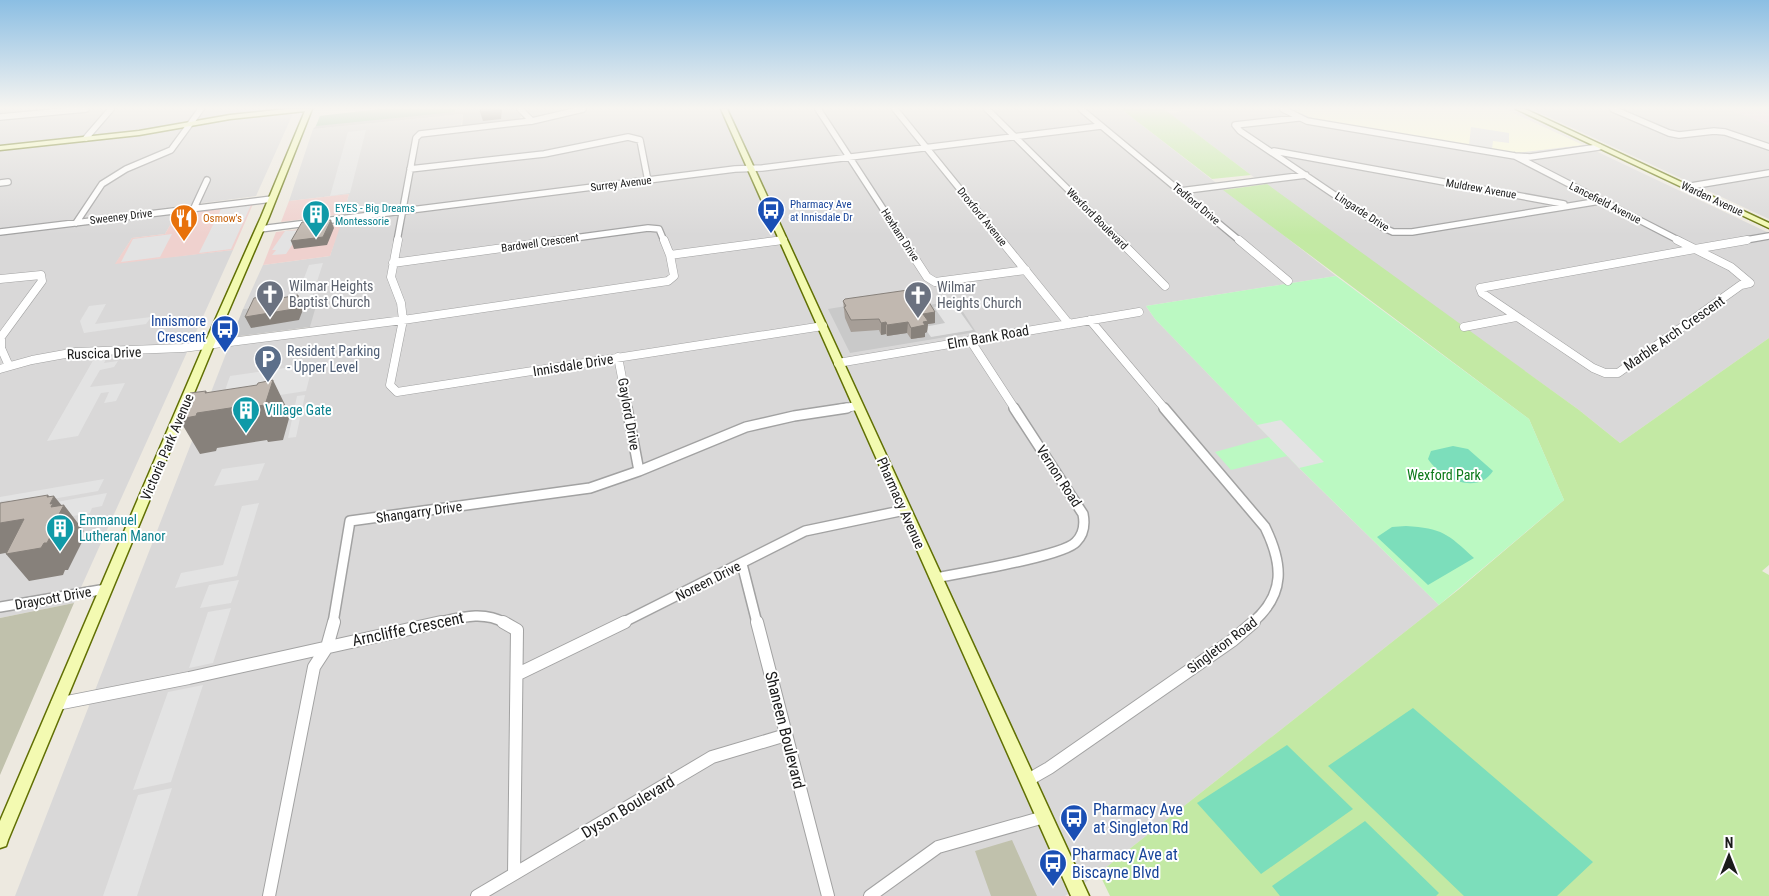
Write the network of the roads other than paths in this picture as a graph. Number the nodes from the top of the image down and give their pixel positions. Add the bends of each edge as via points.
1 (169, 151) edge
2 (292, 151) edge
3 (414, 151) edge
4 (558, 151) edge
5 (642, 151) edge
6 (742, 151) edge
7 (845, 151) edge
8 (902, 151) edge
9 (928, 151) edge
10 (1028, 151) edge
11 (1131, 151) edge
12 (1272, 151) edge
13 (1275, 151) edge
14 (1485, 151) edge
15 (1570, 151) edge
16 (1607, 151) edge
17 (1515, 156) junction
18 (849, 157) junction
19 (750, 168) junction
20 (410, 169) junction
21 (1769, 173) edge
22 (1306, 175) junction
23 (208, 180) dead end
24 (648, 181) junction
25 (8, 182) dead end
26 (0, 183) edge
27 (1685, 187) junction
28 (1180, 191) junction
29 (272, 199) junction
30 (1600, 200) junction
31 (1572, 205) junction
32 (194, 208) junction
33 (402, 212) junction
34 (1769, 221) edge
35 (1760, 222) junction
36 (76, 223) junction
37 (1769, 226) edge
38 (260, 229) junction
39 (0, 232) edge
40 (1769, 236) edge
41 (783, 240) junction
42 (1695, 249) junction
43 (670, 255) junction
44 (393, 263) junction
45 (1026, 270) junction
46 (0, 279) edge
47 (1288, 281) dead end
48 (1165, 286) dead end
49 (1138, 312) dead end
50 (1516, 317) junction
51 (402, 320) junction
52 (1090, 320) junction
53 (1069, 324) junction
54 (823, 326) junction
55 (1464, 326) dead end
56 (970, 340) junction
57 (209, 345) junction
58 (618, 357) junction
59 (838, 363) junction
60 (9, 366) junction
61 (0, 368) edge
62 (858, 406) junction
63 (639, 471) junction
64 (905, 510) junction
65 (742, 564) junction
66 (936, 578) junction
67 (106, 589) junction
68 (0, 607) edge
69 (327, 647) junction
70 (518, 674) junction
71 (58, 704) junction
72 (786, 735) junction
73 (1028, 780) junction
74 (1044, 817) junction
75 (0, 840) edge
76 (514, 874) junction
77 (269, 896) edge
78 (477, 896) edge
79 (828, 896) edge
80 (870, 896) edge
81 (1080, 896) edge

1 - 36 street via 126,169 102,184
2 - 29 street, Victoria Park Avenue
3 - 20 street
4 - 20 street
5 - 24 street
6 - 19 street, Pharmacy Avenue
7 - 18 street, Hexham Drive
8 - 18 street, Surrey Avenue
9 - 45 street, Droxford Avenue
10 - 48 street, Wexford Boulevard
11 - 28 street, Tedford Drive
12 - 22 street, Lingarde Drive
13 - 31 street, Muldrew Avenue
14 - 17 street
15 - 17 street
16 - 27 street, Warden Avenue
17 - 30 street, Lancefield Avenue
18 - 19 street, Surrey Avenue
18 - 45 street, Hexham Drive via 927,277 935,282
19 - 24 street, Surrey Avenue
19 - 41 street, Pharmacy Avenue
20 - 33 street
21 - 27 street
22 - 28 street
22 - 31 street, Lingarde Drive via 1393,232 1412,232
23 - 32 street
24 - 33 street, Surrey Avenue
25 - 26 street
27 - 35 street, Warden Avenue
28 - 47 street, Tedford Drive
29 - 32 street, Sweeney Drive
29 - 38 street, Victoria Park Avenue
30 - 31 street, Lingarde Drive
30 - 42 street, Lancefield Avenue
32 - 36 street, Sweeney Drive
33 - 38 street, Surrey Avenue
33 - 44 street
34 - 35 street
35 - 37 street, Warden Avenue
36 - 39 street, Sweeney Drive
38 - 57 street, Victoria Park Avenue
40 - 42 street, Marble Arch Crescent
41 - 43 street
41 - 54 street, Pharmacy Avenue
42 - 50 street, Marble Arch Crescent via 1480,288 1482,293
42 - 50 street, Marble Arch Crescent via 1739,271 1750,283 1741,285 1618,373 1605,373 1594,368
43 - 44 street, Bardwell Crescent via 659,229 648,228
43 - 51 street via 674,276 668,281
44 - 51 street via 391,277
45 - 53 street, Droxford Avenue
46 - 60 street via 41,275 42,280 1,337 1,348
49 - 52 street, Elm Bank Road
50 - 55 street
51 - 57 street
51 - 58 street, Innisdale Drive via 390,385 397,392
52 - 53 street, Elm Bank Road
52 - 73 street, Singleton Road via 1265,527 1275,548 1279,567 1278,588 1265,612 1233,640
53 - 56 street, Elm Bank Road
54 - 58 street, Innisdale Drive
54 - 59 street, Pharmacy Avenue
56 - 59 street, Elm Bank Road
56 - 66 street, Vernon Road via 1083,514 1086,527 1076,543 1054,554
57 - 60 street, Ruscica Drive via 161,351 88,351
57 - 67 street, Victoria Park Avenue
58 - 63 street, Gaylord Drive
59 - 62 street, Pharmacy Avenue
60 - 61 street, Ruscica Drive
62 - 63 street, Shangarry Drive via 746,427
62 - 64 street, Pharmacy Avenue
63 - 69 street, Shangarry Drive via 590,488 350,522
64 - 65 street, Noreen Drive via 806,532
64 - 66 street, Pharmacy Avenue
65 - 70 street, Noreen Drive
65 - 72 street, Shaneen Boulevard
66 - 73 street, Pharmacy Avenue
67 - 68 street, Draycott Drive
67 - 71 street, Victoria Park Avenue
69 - 70 street, Arncliffe Crescent via 472,615 495,617 517,630
69 - 71 street, Arncliffe Crescent
69 - 77 street, Shangarry Drive via 314,667
70 - 76 street, Arncliffe Crescent
71 - 75 street, Victoria Park Avenue
72 - 76 street, Dyson Boulevard via 712,757
72 - 79 street, Shaneen Boulevard
73 - 74 street, Pharmacy Avenue
74 - 80 street via 938,847
74 - 81 street, Pharmacy Avenue
76 - 78 street, Dyson Boulevard

